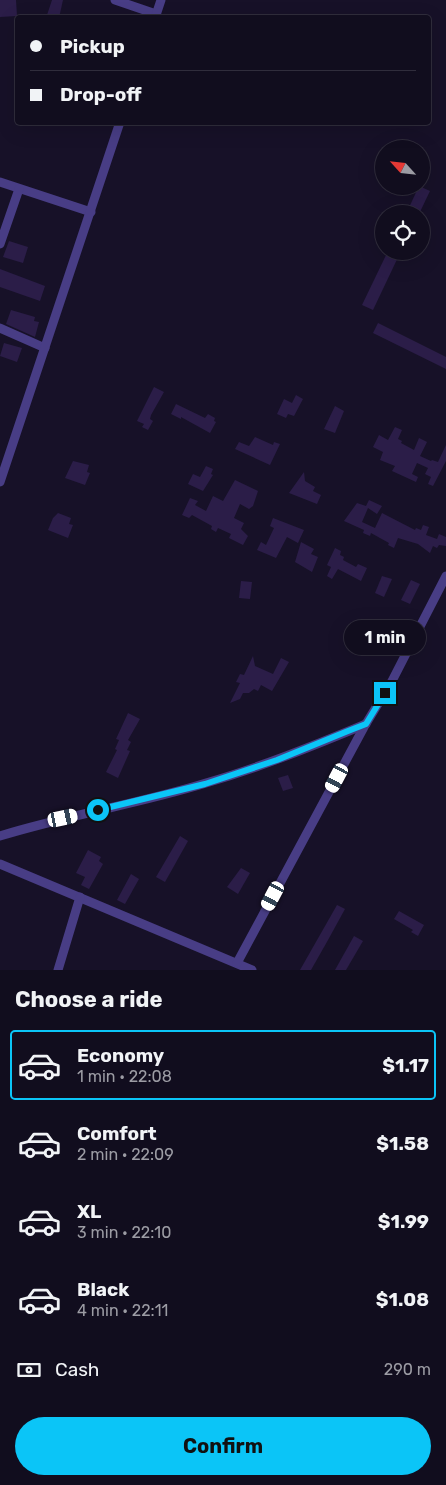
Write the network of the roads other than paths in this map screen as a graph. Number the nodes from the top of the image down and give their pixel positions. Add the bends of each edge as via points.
1 (114, 0) edge
2 (161, 0) edge
3 (153, 15) edge
4 (156, 15) edge
5 (119, 125) edge
6 (0, 182) edge
7 (19, 188) junction
8 (91, 212) junction
9 (0, 244) edge
10 (0, 328) edge
11 (45, 348) junction
12 (2, 469) edge
13 (0, 482) edge
14 (446, 576) edge
15 (366, 724) junction
16 (0, 836) edge
17 (0, 864) edge
18 (80, 897) junction
19 (237, 963) junction
20 (58, 970) edge
21 (252, 970) edge

1 - 3 street
2 - 4 street
5 - 8 street
6 - 7 street
7 - 8 street
7 - 9 street
8 - 11 street
10 - 11 street
11 - 12 street
12 - 13 street
14 - 15 street
15 - 16 street via 277,760 205,784
15 - 19 street
17 - 18 street
18 - 19 street
18 - 20 street
19 - 21 street

